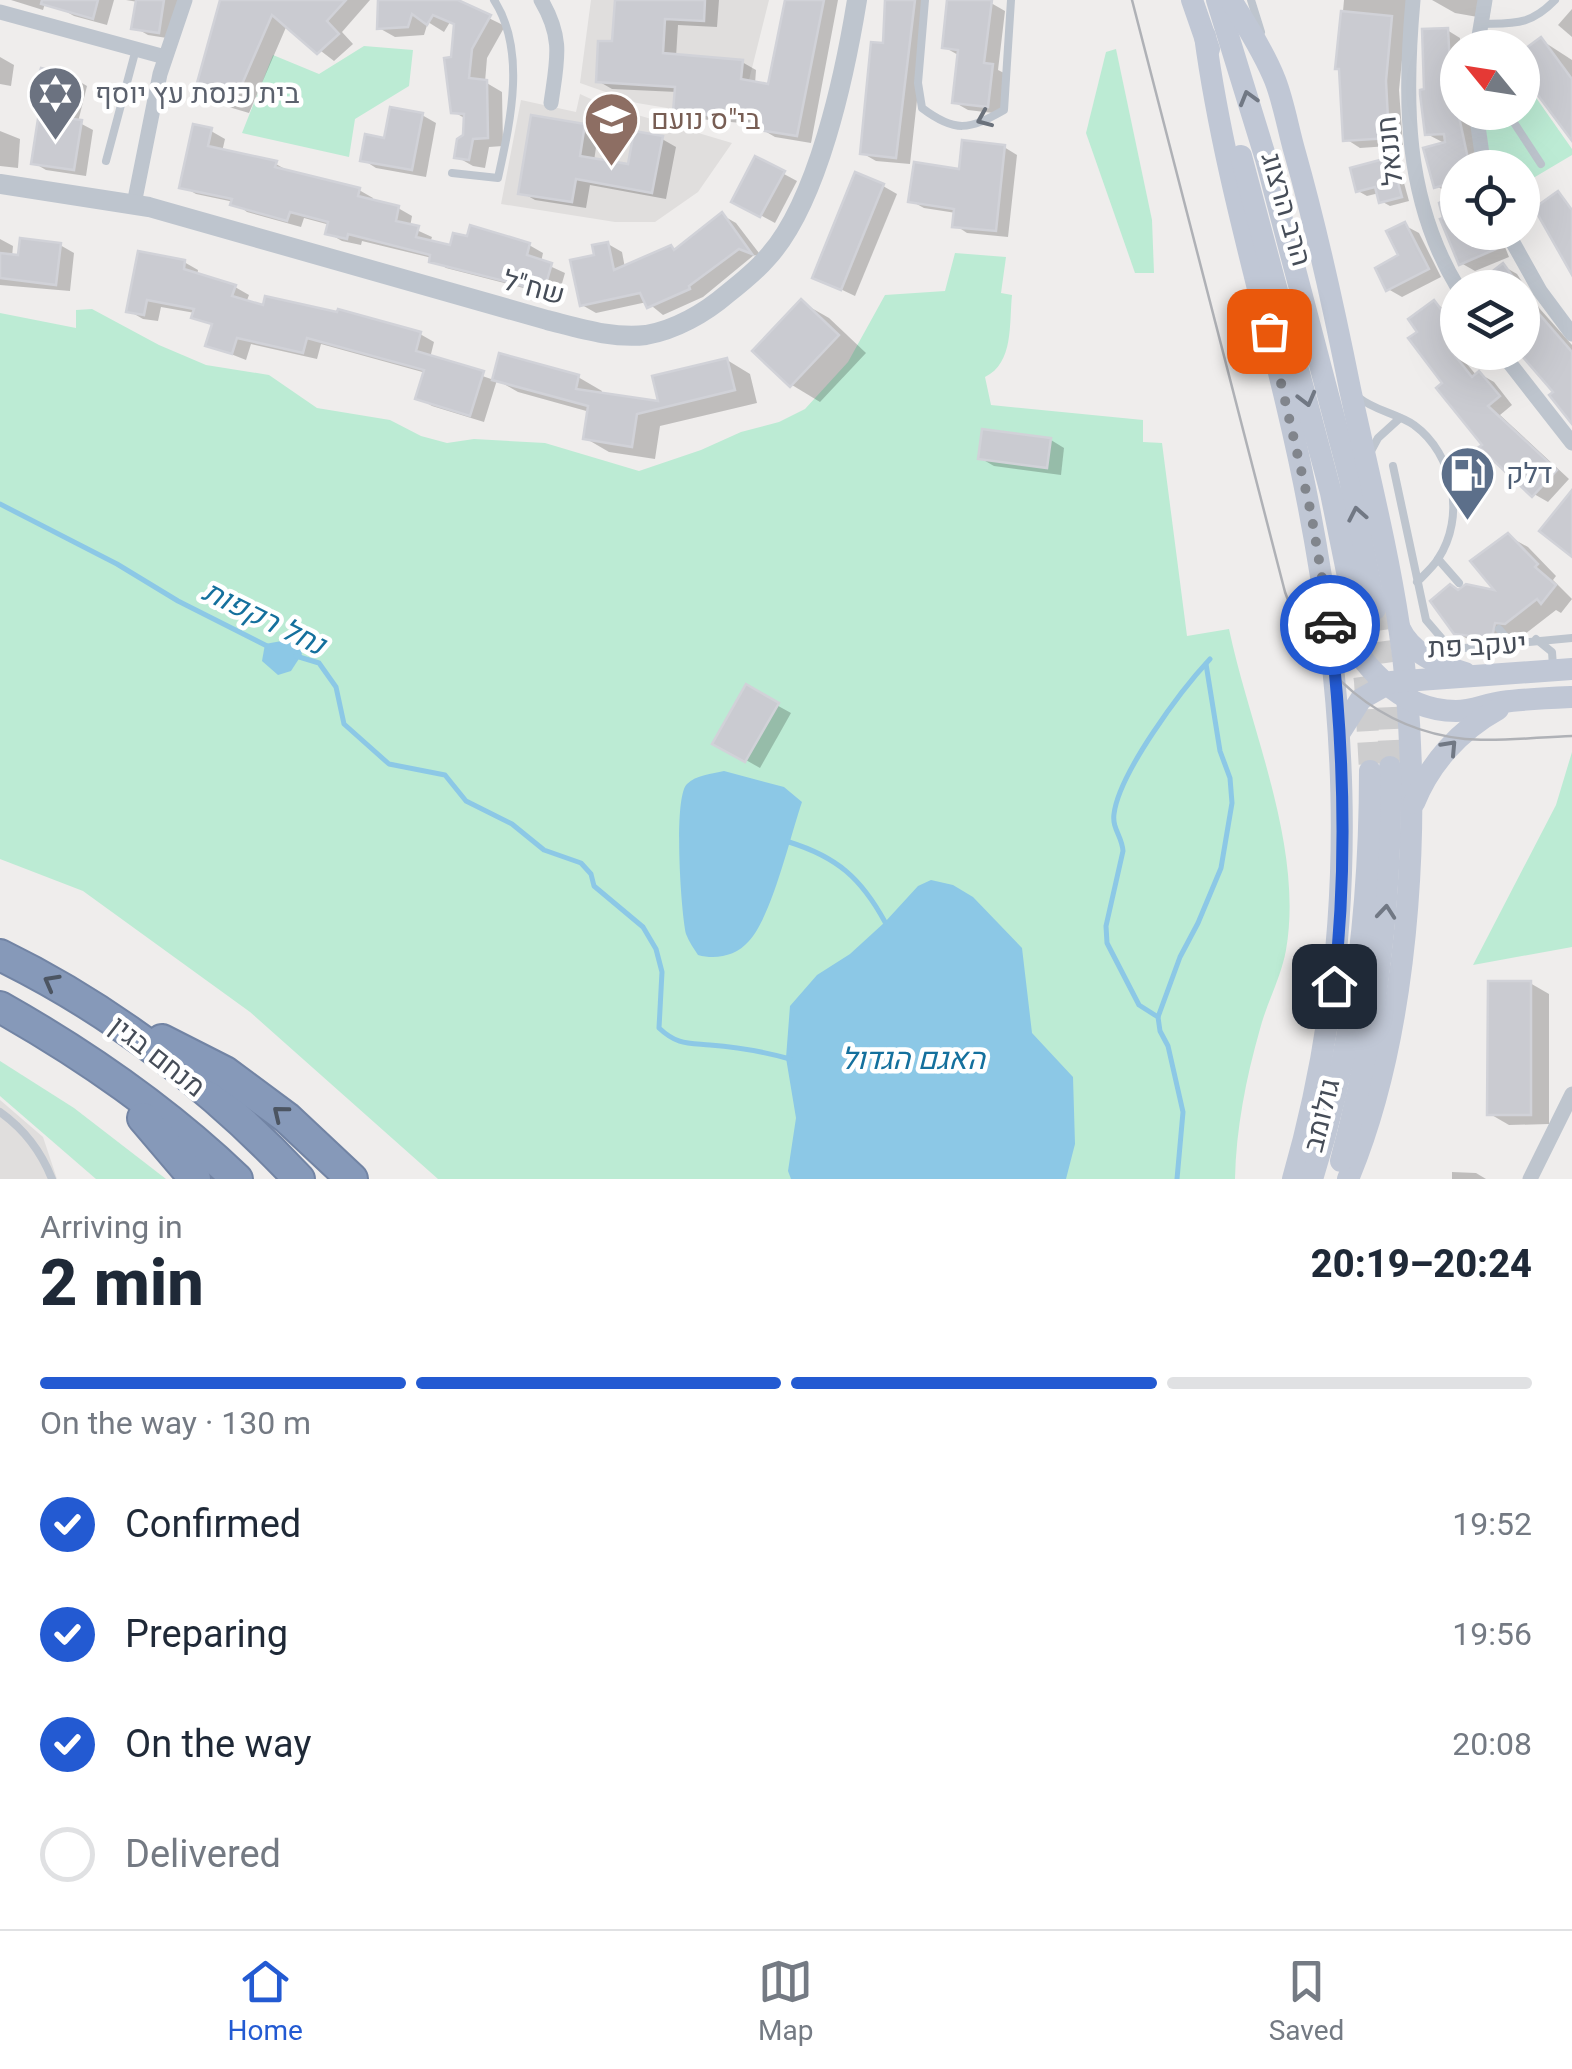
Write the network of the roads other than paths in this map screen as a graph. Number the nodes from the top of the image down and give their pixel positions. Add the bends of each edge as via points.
1 (185, 0) edge
2 (494, 0) edge
3 (541, 0) edge
4 (857, 0) edge
5 (925, 0) edge
6 (1011, 0) edge
7 (1192, 0) edge
8 (1217, 0) edge
9 (1230, 0) edge
10 (1251, 0) edge
11 (1413, 0) edge
12 (1485, 0) edge
13 (1554, 0) edge
14 (0, 12) edge
15 (1480, 24) junction
16 (1480, 30) edge
17 (1205, 36) junction
18 (136, 49) junction
19 (166, 57) junction
20 (1274, 79) junction
21 (552, 103) dead end
22 (1519, 130) edge
23 (106, 161) dead end
24 (1541, 164) dead end
25 (452, 173) dead end
26 (0, 184) edge
27 (134, 204) junction
28 (1517, 250) edge
29 (1449, 270) edge
30 (1572, 334) edge
31 (1516, 370) edge
32 (1351, 391) junction
33 (1400, 418) junction
34 (1572, 443) edge
35 (1367, 460) junction
36 (1393, 466) dead end
37 (1438, 560) junction
38 (1418, 582) junction
39 (1458, 582) dead end
40 (1327, 602) junction
41 (1398, 624) junction
42 (1499, 629) dead end
43 (1572, 638) edge
44 (1536, 639) junction
45 (1511, 643) junction
46 (1561, 670) edge
47 (1493, 676) junction
48 (1400, 687) junction
49 (1572, 697) edge
50 (1516, 700) junction
51 (1340, 732) junction
52 (1411, 816) junction
53 (0, 955) edge
54 (0, 1007) edge
55 (100, 1012) junction
56 (98, 1067) junction
57 (1572, 1094) edge
58 (0, 1112) edge
59 (52, 1179) edge
60 (195, 1179) edge
61 (237, 1179) edge
62 (300, 1179) edge
63 (352, 1179) edge
64 (1294, 1179) edge
65 (1312, 1179) edge
66 (1336, 1179) edge
67 (1348, 1179) edge
68 (1530, 1179) edge

1 - 19 street
2 - 25 lane via 511,46 508,132 498,178
3 - 21 street via 554,21 558,49
4 - 27 street, שח"ל via 803,205 768,258 712,307 672,328 644,335 594,332
6 -> 5 lane via 1004,110 964,127 945,125 922,108
7 - 17 main road, הרב הרצוג
17 -> 8 main road, הרב הרצוג via 1365,610 1350,479
9 - 20 main road
10 - 20 lane
11 - 29 street, חננאל via 1411,158 1419,199
12 - 15 street
13 - 15 lane via 1538,18
14 - 18 street
15 - 16 street
17 - 40 main road
18 - 19 street
18 - 23 lane
19 - 27 street
20 - 32 main road via 1327,272
22 - 24 lane
26 - 27 street, שח"ל
28 - 30 street
31 - 34 street
32 - 33 lane
32 - 35 main road
33 - 35 lane
33 - 37 lane via 1432,443 1451,480 1453,519
35 - 41 main road
36 - 38 lane
37 - 38 lane
37 - 39 lane
38 - 45 lane via 1426,620 1444,641 1464,648
40 - 48 main road via 1356,652
40 - 51 main road
41 - 47 main road via 1410,644 1436,662
41 - 48 main road
42 - 45 lane
43 - 44 lane
44 - 45 lane
44 - 46 lane
46 - 47 main road, יעקב פת
47 - 48 main road, יעקב פת
48 - 50 main road, יעקב פת via 1436,709
48 - 51 main road via 1360,699
48 - 52 main road
49 - 50 main road, יעקב פת
52 -> 50 main road via 1448,748
51 - 64 main road via 1344,836 1337,956
52 - 67 main road via 1396,990 1373,1109
55 -> 53 highway, מנחם בגין
54 - 56 highway, מנחם בגין
55 - 62 highway, מנחם בגין via 187,1076
63 -> 55 highway via 225,1072
56 - 60 highway
56 - 61 highway, מנחם בגין
57 - 68 street
58 - 59 lane via 23,1130
66 -> 65 main road, גולומב via 1382,957 1390,842 1380,769 1361,942 1339,1074

